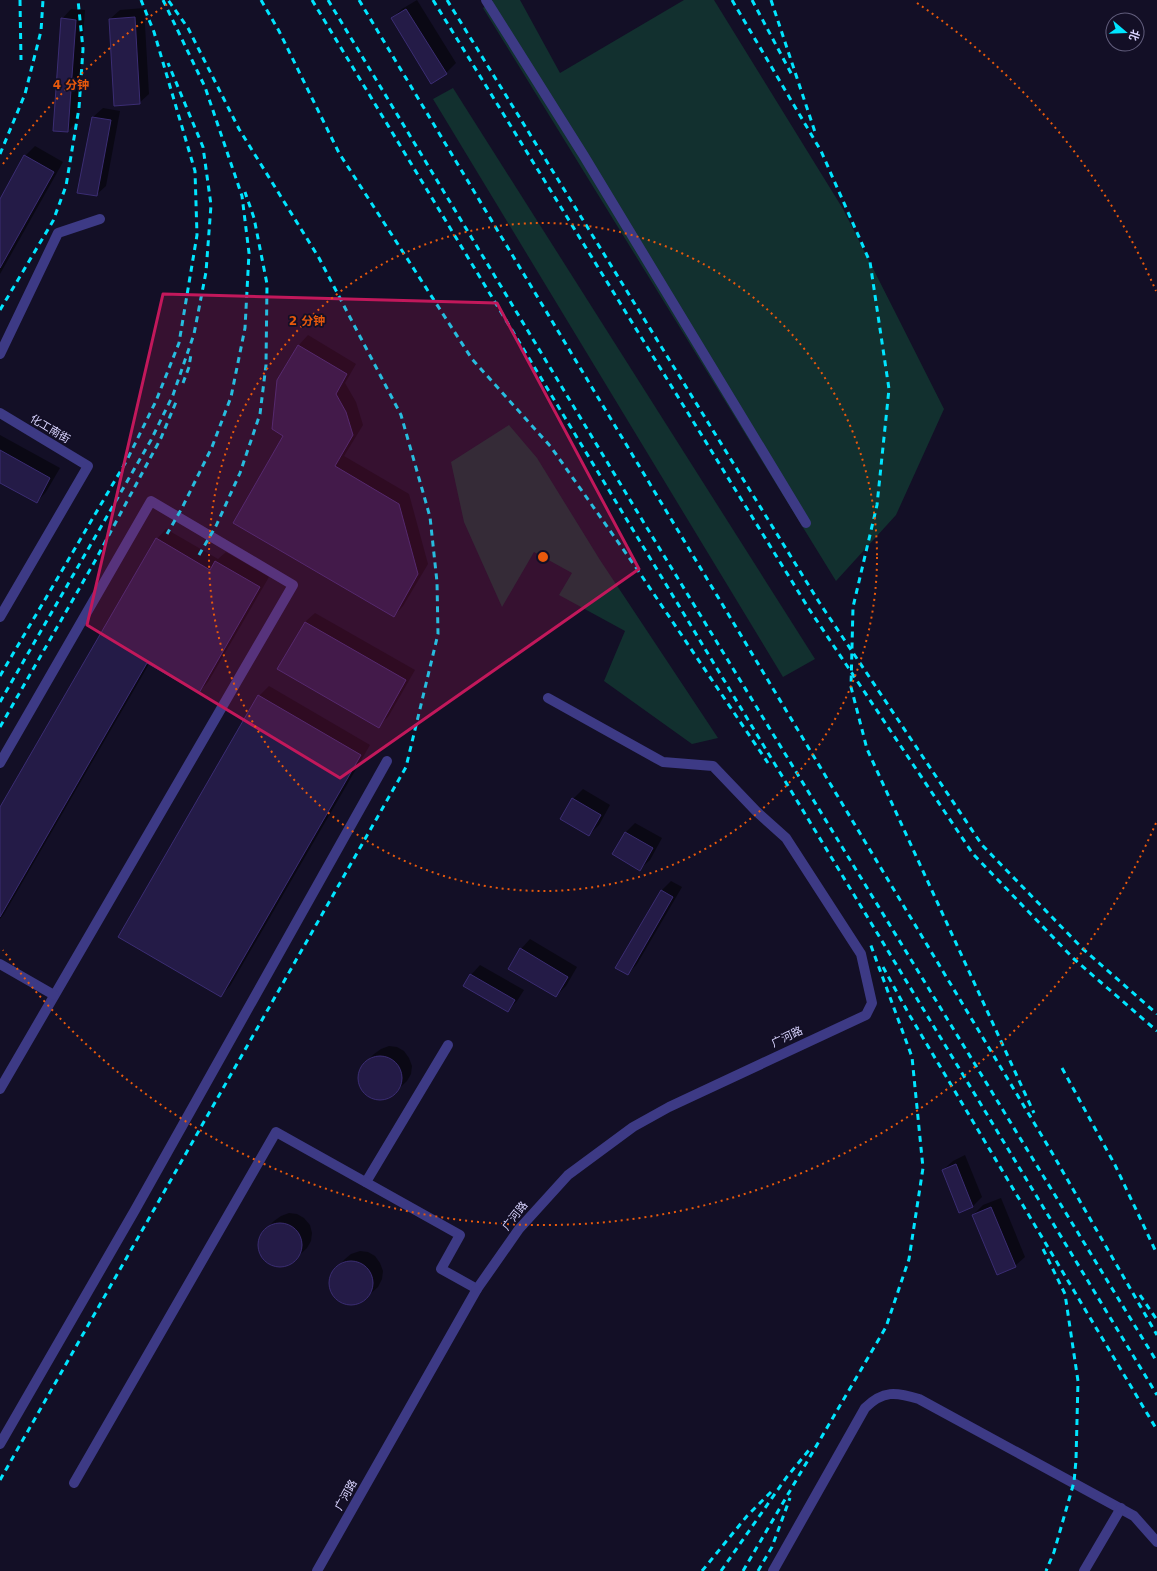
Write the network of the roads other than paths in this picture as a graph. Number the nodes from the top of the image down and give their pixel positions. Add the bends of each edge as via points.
1 (486, 0) edge
2 (100, 218) dead end
3 (0, 354) edge
4 (0, 413) edge
5 (806, 523) dead end
6 (0, 617) edge
7 (548, 698) dead end
8 (387, 761) dead end
9 (0, 763) edge
10 (0, 964) edge
11 (54, 995) junction
12 (448, 1045) dead end
13 (0, 1089) edge
14 (366, 1182) junction
15 (477, 1289) junction
16 (0, 1444) edge
17 (74, 1483) dead end
18 (1120, 1508) junction
19 (1157, 1542) edge
20 (317, 1571) edge
21 (773, 1571) edge
22 (1084, 1571) edge

1 - 5 street via 584,156
2 - 3 street via 58,233
4 - 6 street, 化工南街 via 88,466
7 - 15 street, 广河路 via 663,762 713,766 786,838 861,954 872,1003 866,1015 669,1107 605,1146 568,1175 543,1201 519,1229
8 - 16 street
9 - 11 street via 151,501 293,585
10 - 11 street
11 - 13 street
12 - 14 street
14 - 15 street via 460,1235 441,1269
14 - 17 street via 276,1132
15 - 20 street, 广河路
18 - 19 street via 1134,1516
18 - 21 street via 918,1399 898,1393 873,1400 865,1408
18 - 22 street

